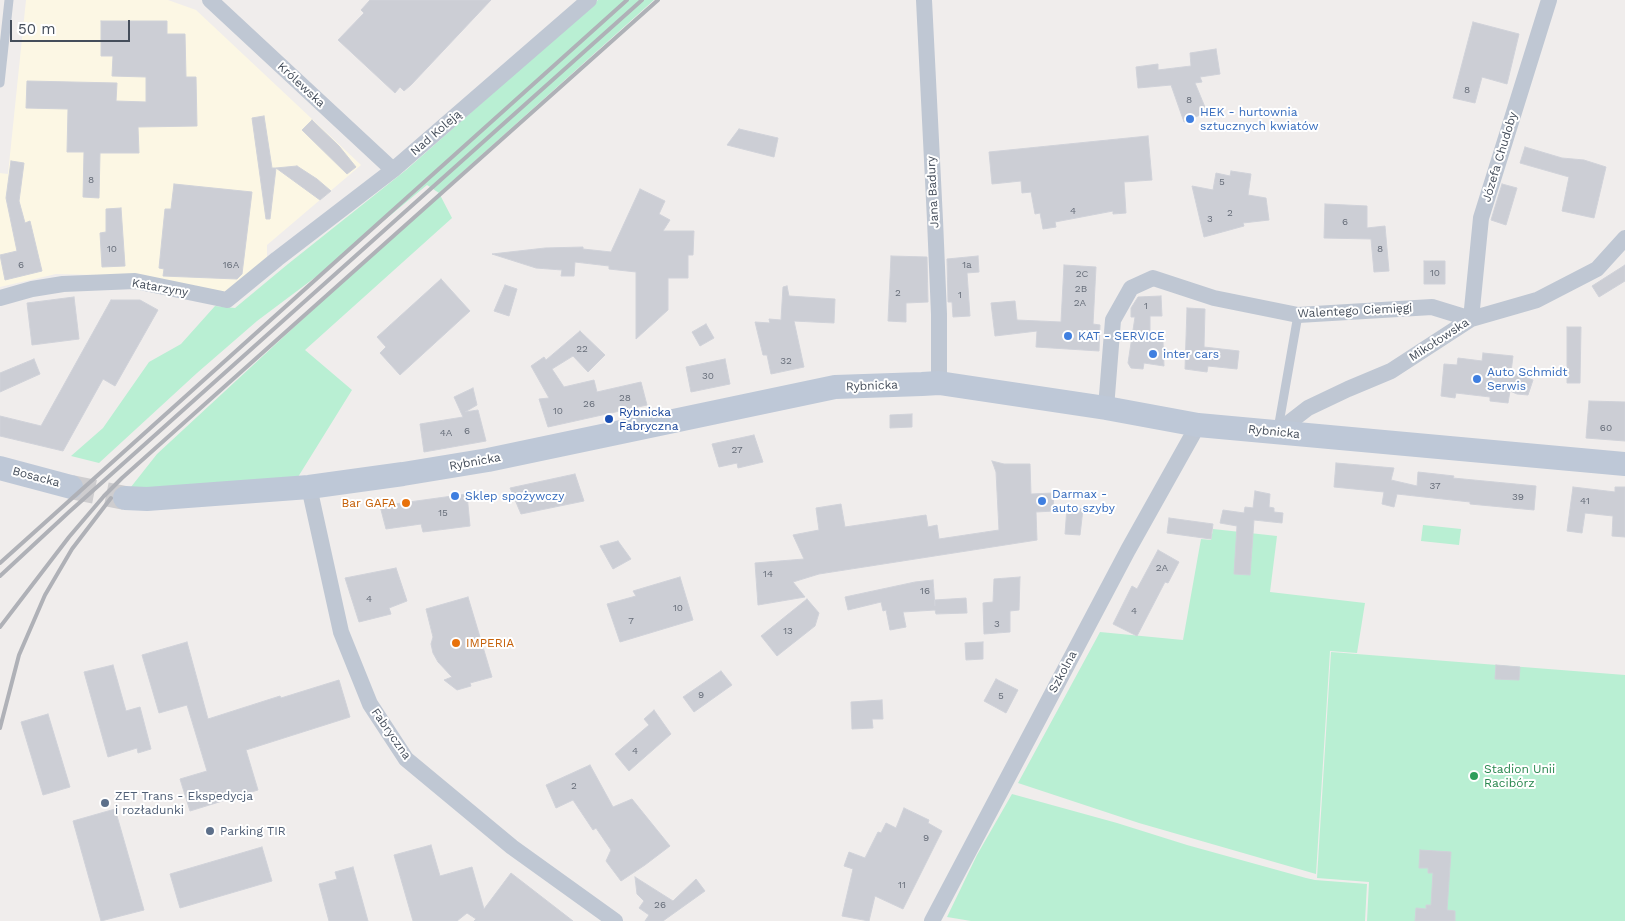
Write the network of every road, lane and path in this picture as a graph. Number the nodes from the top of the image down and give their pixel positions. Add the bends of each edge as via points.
1 (9, 0) edge
2 (210, 0) edge
3 (589, 0) edge
4 (924, 0) edge
5 (1549, 0) edge
6 (0, 83) edge
7 (393, 170) junction
8 (1625, 238) edge
9 (277, 259) joint
10 (0, 298) edge
11 (1298, 315) junction
12 (1470, 319) junction
13 (939, 383) junction
14 (1106, 408) junction
15 (1198, 425) junction
16 (1278, 432) junction
17 (1625, 464) edge
18 (0, 468) edge
19 (71, 487) tunnel mouth
20 (309, 487) junction
21 (125, 498) tunnel mouth
22 (615, 921) edge
23 (932, 921) edge

1 - 6 lane
2 - 7 street, Królewska
3 - 7 street, Nad Koleją
4 - 13 street, Jana Badury
5 - 12 street, Józefa Chudoby via 1481,218
7 - 9 street, Nad Koleją
8 - 12 street, Mikołowska via 1597,269 1537,300
9 - 10 street, Katarzyny via 227,300 135,281 63,284
11 - 12 street, Walentego Ciemięgi via 1432,307
11 - 14 street, Walentego Ciemięgi via 1214,298 1153,278 1131,288 1113,320
11 - 16 lane
12 - 16 street, Mikołowska via 1391,371 1308,408
13 - 14 street, Rybnicka
13 - 20 street, Rybnicka via 835,387 488,460
14 - 15 street, Rybnicka
15 - 16 street, Rybnicka
15 - 23 street, Szkolna via 1128,550
16 - 17 street, Rybnicka
18 - 19 street, Bosacka
20 - 21 street, Rybnicka
20 - 22 street, Fabryczna via 341,632 370,704 406,759 512,847

